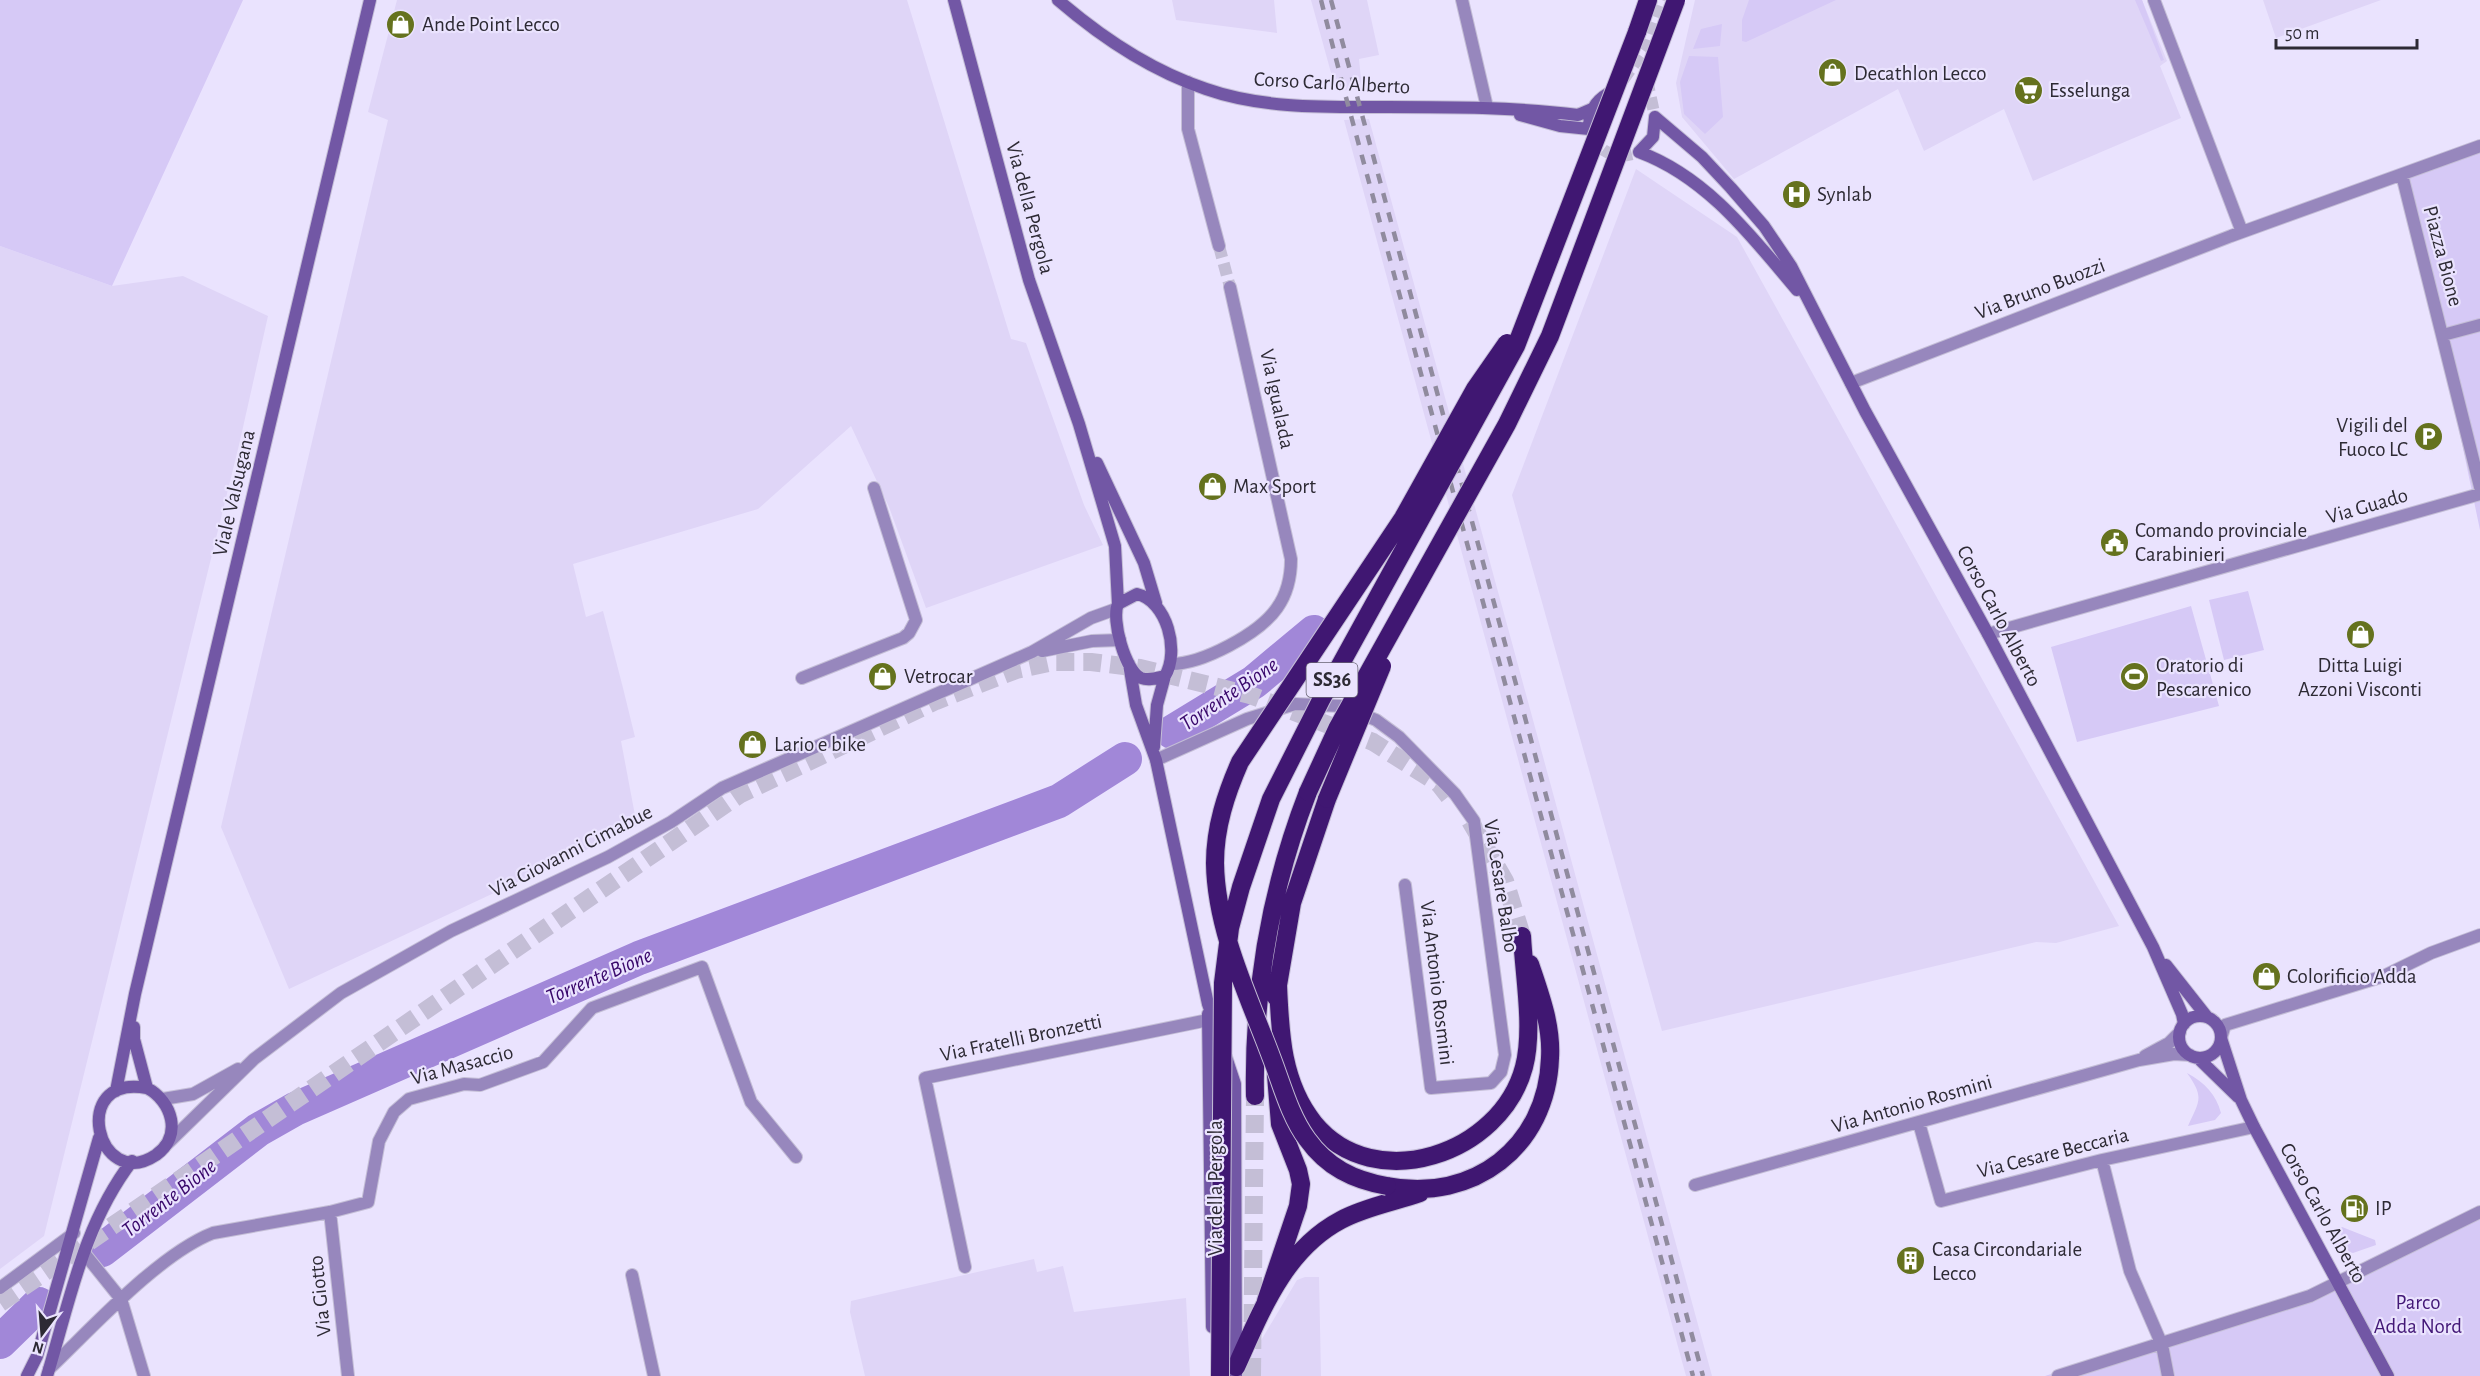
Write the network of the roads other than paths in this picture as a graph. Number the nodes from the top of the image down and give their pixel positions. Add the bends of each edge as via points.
1 (370, 0) edge
2 (954, 0) edge
3 (1058, 0) edge
4 (1462, 0) edge
5 (1676, 0) edge
6 (2154, 0) edge
7 (1646, 4) edge
8 (1188, 82) junction
9 (1609, 93) dead end
10 (1487, 107) junction
11 (1592, 110) junction
12 (2480, 146) edge
13 (2402, 175) junction
14 (2242, 232) junction
15 (1219, 246) tunnel mouth
16 (1230, 287) tunnel mouth
17 (1535, 302) junction
18 (1809, 304) junction
19 (2480, 325) edge
20 (2443, 335) junction
21 (1851, 382) junction
22 (1079, 424) junction
23 (2480, 487) edge
24 (874, 488) dead end
25 (2480, 494) edge
26 (1156, 603) junction
27 (1117, 606) junction
28 (1988, 634) junction
29 (1120, 640) junction
30 (1032, 652) junction
31 (1129, 664) junction
32 (1171, 664) junction
33 (1165, 676) junction
34 (802, 678) dead end
35 (1155, 756) junction
36 (1405, 885) dead end
37 (2480, 935) edge
38 (2153, 947) junction
39 (1273, 973) junction
40 (135, 994) junction
41 (1208, 1004) junction
42 (2207, 1017) junction
43 (1208, 1020) junction
44 (2182, 1028) junction
45 (2221, 1038) junction
46 (2194, 1056) junction
47 (254, 1059) junction
48 (2139, 1060) junction
49 (1498, 1077) joint
50 (147, 1088) junction
51 (116, 1091) junction
52 (1255, 1096) tunnel mouth
53 (163, 1099) junction
54 (2241, 1100) junction
55 (1919, 1123) junction
56 (2254, 1127) junction
57 (99, 1137) junction
58 (166, 1145) junction
59 (796, 1157) dead end
60 (2102, 1160) junction
61 (132, 1161) junction
62 (1695, 1185) dead end
63 (1435, 1188) junction
64 (330, 1212) junction
65 (2480, 1212) edge
66 (74, 1233) junction
67 (84, 1253) junction
68 (965, 1268) dead end
69 (633, 1275) dead end
70 (2337, 1280) junction
71 (0, 1288) edge
72 (122, 1299) junction
73 (1266, 1301) junction
74 (2162, 1345) junction
75 (48, 1372) edge
76 (1231, 1373) edge
77 (27, 1376) edge
78 (144, 1376) edge
79 (348, 1376) edge
80 (654, 1376) edge
81 (1212, 1376) edge
82 (2058, 1376) edge
83 (2168, 1376) edge
84 (2388, 1376) edge

1 - 40 main road, Viale Valsugana
2 - 22 main road, Via della Pergola via 1029,280
3 - 8 main road, Corso Carlo Alberto via 1131,53
4 - 10 street
5 - 39 highway, bridge via 1550,336 1507,424 1388,638 1380,673 1301,871
6 - 14 street
7 - 17 highway, SS36, bridge
8 - 10 main road, Corso Carlo Alberto via 1240,98 1301,106
8 - 15 street via 1188,129
9 - 11 main road
10 - 11 main road, Corso Carlo Alberto via 1578,115
10 - 11 main road, Corso Carlo Alberto via 1560,126 1589,129
12 - 13 street, Via Bruno Buozzi
13 - 14 street, Via Bruno Buozzi
13 - 20 street, Piazza Bione
14 - 21 street, Via Bruno Buozzi
16 - 32 street, Via Igualada via 1292,559 1291,574 1277,608 1262,625 1188,664
17 - 63 highway, bridge via 1475,389 1403,518 1240,762 1217,835 1216,889 1222,916 1297,1123 1314,1148 1341,1172 1387,1186
17 - 76 highway, SS36, bridge via 1490,397 1290,758 1254,843 1241,887 1230,928 1221,1025
18 - 18 main road, Corso Carlo Alberto via 1717,200 1684,176 1639,152 1653,137 1655,117 1702,157 1764,226 1791,266
18 - 21 main road, Corso Carlo Alberto
19 - 20 street
20 - 23 street, Piazza Bione
21 - 28 main road, Corso Carlo Alberto
22 - 26 main road, Via della Pergola via 1144,564
22 - 27 main road, Via della Pergola via 1115,546
24 - 34 street via 916,620 903,638
25 - 28 street, Via Guado
26 - 27 main road via 1137,594
26 - 32 main road, Via della Pergola via 1169,640
27 - 29 main road, Via della Pergola
27 - 30 street, Via Giovanni Cimabue
28 - 38 main road, Corso Carlo Alberto
29 - 30 street, Via Giovanni Cimabue
29 - 31 main road, Via della Pergola
30 - 47 street, Via Giovanni Cimabue via 722,788 608,857 452,931 341,993
31 - 33 main road via 1143,679
31 - 35 main road, Via della Pergola via 1136,705
32 - 33 main road, Via della Pergola
33 - 35 main road, Via della Pergola via 1157,705
35 - 41 main road, Via della Pergola
35 - 49 street, Via Cesare Balbo via 1295,704 1341,706 1376,720 1399,737 1455,794 1474,821 1505,1048
36 - 49 street, Via Antonio Rosmini via 1431,1088 1486,1084
37 - 45 street via 2384,976 2225,1025
38 - 42 main road, Corso Carlo Alberto
38 - 44 main road, Corso Carlo Alberto via 2182,1014
39 - 52 highway via 1254,1051
39 - 63 highway via 1284,1060 1299,1099 1314,1123 1336,1144 1361,1154 1397,1160 1425,1158 1462,1146 1478,1136 1500,1114 1519,1082 1527,1045 1521,936 1549,1032 1550,1067 1543,1102 1527,1132 1498,1164 1468,1181
39 - 73 highway via 1278,1110 1300,1184 1298,1206
40 - 50 main road, Viale Valsugana via 134,1039
40 - 51 main road, Viale Valsugana
41 - 43 main road, Via della Pergola
41 - 76 main road, Via della Pergola via 1234,1084
42 - 44 main road via 2190,1018
42 - 45 main road via 2219,1026
43 - 68 street, Via Fratelli Bronzetti via 925,1078
43 - 81 main road, Via della Pergola
44 - 46 main road via 2180,1041
44 - 48 street, Via Antonio Rosmini via 2169,1043
45 - 46 main road via 2215,1052
45 - 54 main road, Corso Carlo Alberto
46 - 48 street, Via Antonio Rosmini via 2174,1054
46 - 54 main road, Corso Carlo Alberto
47 - 53 street via 194,1094
47 - 58 street, Via Giovanni Cimabue
48 - 55 street, Via Antonio Rosmini
50 - 51 main road via 126,1087
50 - 53 main road
51 - 57 main road, Viale Valsugana via 98,1116
53 - 58 main road via 172,1116
54 - 56 main road, Corso Carlo Alberto
55 - 60 street, Via Cesare Beccaria via 1941,1201
55 - 62 street, Via Antonio Rosmini
56 - 60 street, Via Cesare Beccaria
56 - 70 main road, Corso Carlo Alberto
57 - 61 main road via 109,1151
57 - 66 main road, Viale Valsugana
58 - 61 main road via 151,1158
59 - 64 street, Via Masaccio via 751,1102 702,967 592,1008 543,1062 480,1085 464,1084 409,1099 394,1112 378,1141 368,1202
60 - 74 street via 2130,1271
61 - 67 main road via 93,1225
63 - 73 highway via 1352,1215 1325,1230 1287,1266
64 - 72 street, Via Masaccio via 197,1239
64 - 79 street, Via Giotto
65 - 70 street
66 - 71 street
66 - 77 main road, Viale Valsugana via 37,1356
67 - 72 street
67 - 75 main road
69 - 80 street
70 - 74 street via 2310,1296
70 - 84 main road, Corso Carlo Alberto
72 - 75 street, Via Masaccio
72 - 78 street
73 - 76 highway
74 - 82 street
74 - 83 street

